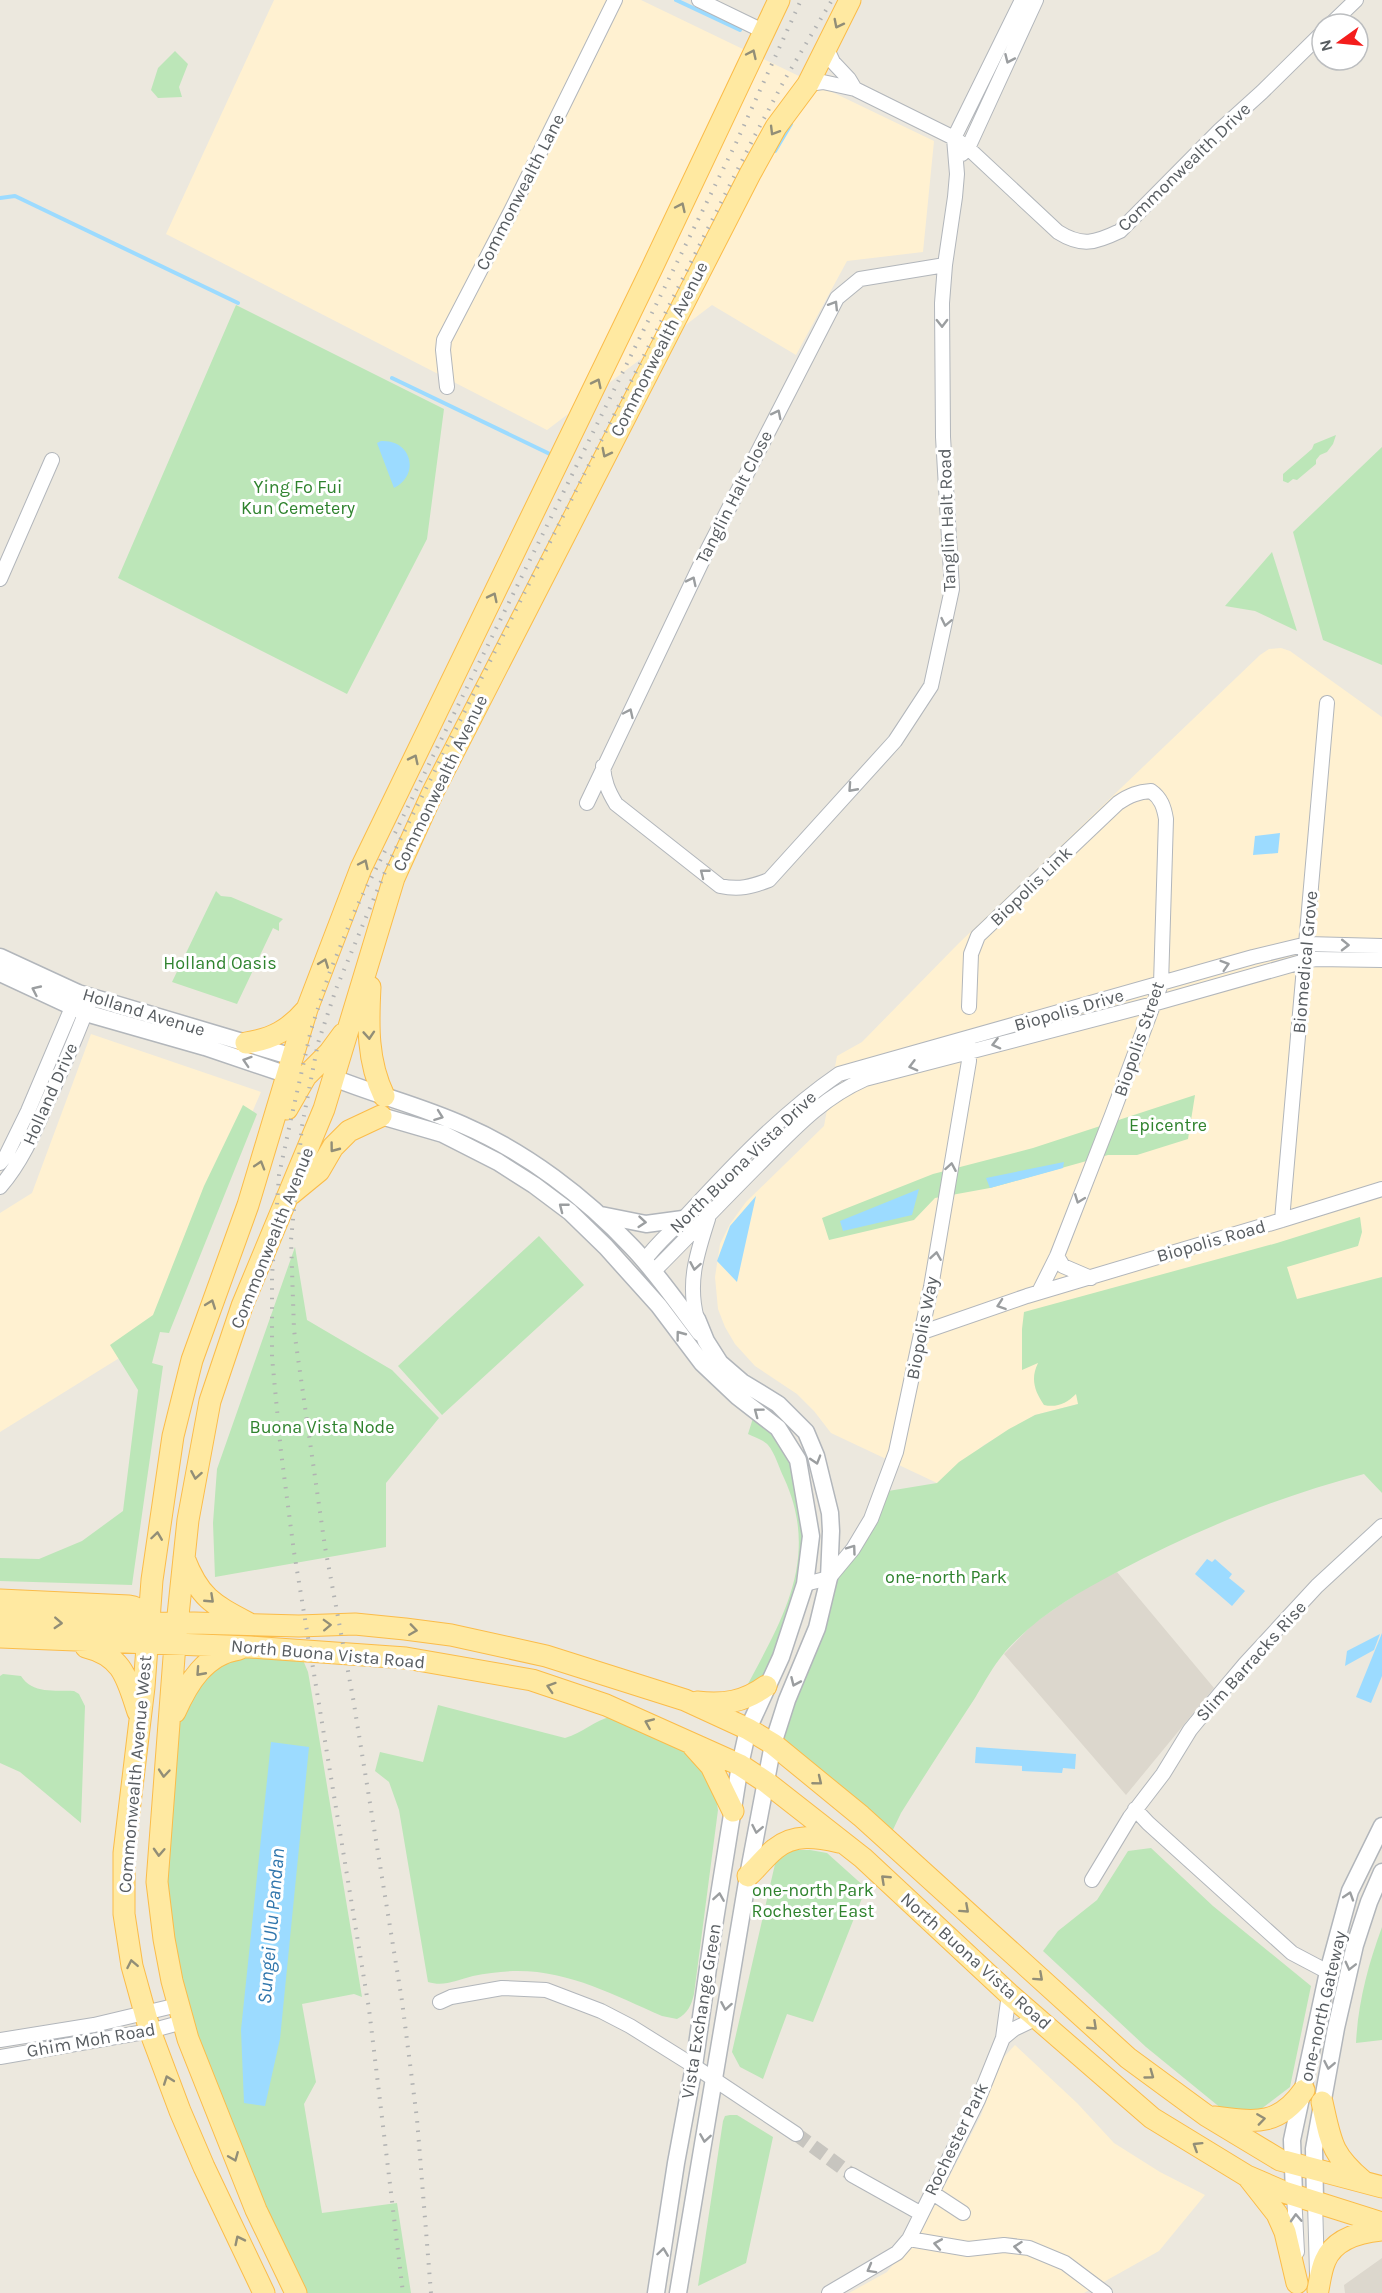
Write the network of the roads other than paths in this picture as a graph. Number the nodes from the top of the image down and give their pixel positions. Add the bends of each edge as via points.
1 (615, 0) edge
2 (699, 0) edge
3 (779, 0) edge
4 (850, 0) edge
5 (1022, 0) edge
6 (1036, 0) edge
7 (1356, 0) edge
8 (1344, 12) edge
9 (763, 31) junction
10 (1310, 45) edge
11 (825, 47) junction
12 (808, 84) junction
13 (855, 89) junction
14 (954, 138) junction
15 (968, 148) junction
16 (956, 159) junction
17 (945, 265) junction
18 (447, 387) dead end
19 (52, 460) dead end
20 (0, 579) edge
21 (1327, 703) dead end
22 (603, 766) junction
23 (1140, 791) joint
24 (587, 803) dead end
25 (1307, 944) junction
26 (1382, 946) edge
27 (371, 956) junction
28 (0, 957) edge
29 (1382, 960) edge
30 (1305, 961) junction
31 (0, 973) edge
32 (1161, 984) junction
33 (82, 1002) junction
34 (1153, 1004) junction
35 (969, 1007) dead end
36 (307, 1009) junction
37 (351, 1024) junction
38 (246, 1043) junction
39 (968, 1044) junction
40 (296, 1069) junction
41 (333, 1078) junction
42 (383, 1106) junction
43 (324, 1109) junction
44 (0, 1163) edge
45 (0, 1186) edge
46 (1382, 1189) edge
47 (289, 1196) junction
48 (709, 1214) junction
49 (601, 1215) junction
50 (683, 1219) junction
51 (1282, 1220) junction
52 (1057, 1256) junction
53 (649, 1266) junction
54 (1091, 1278) junction
55 (635, 1280) junction
56 (1039, 1292) junction
57 (697, 1319) joint
58 (923, 1332) junction
59 (706, 1341) junction
60 (1382, 1526) edge
61 (184, 1557) junction
62 (829, 1578) junction
63 (805, 1584) junction
64 (0, 1600) edge
65 (0, 1620) edge
66 (178, 1623) junction
67 (252, 1625) junction
68 (148, 1634) junction
69 (0, 1637) edge
70 (56, 1641) junction
71 (175, 1644) junction
72 (250, 1647) junction
73 (766, 1686) junction
74 (685, 1700) junction
75 (140, 1718) junction
76 (170, 1723) junction
77 (748, 1729) junction
78 (688, 1741) junction
79 (773, 1744) junction
80 (740, 1765) junction
81 (766, 1782) junction
82 (1135, 1809) junction
83 (733, 1811) junction
84 (1382, 1826) edge
85 (846, 1844) junction
86 (1382, 1872) edge
87 (748, 1876) junction
88 (1092, 1880) dead end
89 (1328, 1972) junction
90 (1009, 1994) junction
91 (440, 2002) dead end
92 (180, 2013) junction
93 (1037, 2018) junction
94 (147, 2022) junction
95 (1003, 2038) junction
96 (0, 2040) edge
97 (0, 2057) edge
98 (694, 2066) junction
99 (714, 2080) junction
100 (1304, 2090) junction
101 (1322, 2102) junction
102 (1207, 2116) junction
103 (796, 2134) tunnel mouth
104 (1292, 2164) junction
105 (1313, 2170) junction
106 (852, 2175) tunnel mouth
107 (1247, 2176) junction
108 (1374, 2185) edge
109 (931, 2193) junction
110 (1294, 2194) junction
111 (1315, 2201) junction
112 (920, 2213) junction
113 (963, 2214) dead end
114 (1382, 2223) edge
115 (1382, 2230) edge
116 (909, 2239) junction
117 (1308, 2290) edge
118 (264, 2293) edge
119 (296, 2293) edge
120 (656, 2293) edge
121 (678, 2293) edge
122 (828, 2293) edge
123 (1105, 2293) edge

1 - 18 street, Commonwealth Lane via 444,340
2 - 9 street
3 - 9 main road, Commonwealth Avenue
4 -> 11 main road, Commonwealth Avenue
5 - 14 street
6 -> 15 street
7 - 8 street
36 -> 9 main road, Commonwealth Avenue via 361,868
10 - 15 street, Commonwealth Drive via 1120,231 1102,240 1072,241 1058,232
11 - 12 main road, Commonwealth Avenue
11 - 13 street, Commonwealth Drive
12 - 13 street, Commonwealth Drive via 823,82
12 -> 27 main road, Commonwealth Avenue via 776,127 750,174 447,762 394,878
13 - 14 street, Commonwealth Drive
14 - 15 street, Commonwealth Drive
14 - 16 street, Tanglin Halt Road
15 - 16 street
16 - 17 street, Tanglin Halt Road
22 -> 17 street, Tanglin Halt Close via 707,551 837,298 860,279
17 -> 22 street, Tanglin Halt Road via 943,437 952,590 931,686 895,741 769,880 736,889 720,886 616,804 608,793
19 - 20 street
21 - 25 street, Biomedical Grove
22 - 24 street, Tanglin Halt Close
23 - 32 street, Biopolis Street via 1159,796 1166,819
23 - 35 street, Biopolis Link via 1118,803 978,936 971,954
25 -> 26 street, Biopolis Drive
25 - 30 street, Biomedical Grove
32 -> 25 street, Biopolis Drive
27 - 37 main road, Commonwealth Avenue
27 -> 42 main road via 368,1033
28 - 33 street, Holland Avenue
29 - 30 street, Biopolis Drive
30 - 34 street, Biopolis Drive
30 - 51 street, Biomedical Grove
33 -> 31 street, Holland Avenue
32 - 34 street, Biopolis Street
32 - 39 street, Biopolis Drive
33 - 38 street, Holland Avenue
40 -> 33 street, Holland Avenue via 205,1047
33 - 44 street, Holland Drive
33 - 45 street, Holland Drive via 27,1146
34 -> 39 street, Biopolis Drive
34 -> 52 street, Biopolis Street
36 - 38 main road via 278,1035
36 - 40 main road, Commonwealth Avenue
37 - 40 main road via 329,1053
37 - 41 main road, Commonwealth Avenue
38 - 40 street, Holland Avenue
39 -> 48 street, North Buona Vista Drive via 865,1079 830,1097
39 - 50 street, North Buona Vista Drive via 839,1074 761,1139
58 -> 39 street, Biopolis Way
40 - 41 main road
40 - 43 main road
68 -> 40 main road, Commonwealth Avenue via 161,1508 189,1369 273,1125 288,1107
41 - 42 street
41 - 43 main road, Commonwealth Avenue
42 -> 47 main road via 349,1131 333,1147 319,1171
42 -> 49 street via 462,1124 508,1148
55 -> 42 street via 570,1212 534,1185 498,1162
43 - 47 main road, Commonwealth Avenue
46 - 51 street, Biopolis Road
47 -> 61 main road, Commonwealth Avenue via 242,1306 210,1401
48 - 53 street, North Buona Vista Drive
48 -> 57 street, North Buona Vista Drive via 693,1267
49 -> 50 street via 646,1224
49 - 53 street
50 - 53 street, North Buona Vista Drive via 654,1246
51 - 54 street, Biopolis Road
52 - 54 street via 1063,1266
52 - 56 street, Biopolis Street
53 - 55 street, North Buona Vista Drive
53 - 59 street, North Buona Vista Drive
54 - 56 street, Biopolis Road
63 -> 55 street via 811,1536 798,1461 784,1434 702,1363
56 -> 58 street
57 - 59 street, North Buona Vista Drive
62 -> 58 street, Biopolis Way via 853,1549 882,1492 903,1423
59 -> 62 street, North Buona Vista Drive via 720,1363 778,1404 806,1432 830,1513
60 - 82 street, Slim Barracks Rise via 1317,1586 1245,1664 1190,1730
61 - 66 main road, Commonwealth Avenue
61 -> 67 main road via 192,1578 211,1603
62 - 63 street
62 -> 79 street, North Buona Vista Drive via 817,1628
63 - 73 street via 791,1630
64 - 68 main road via 134,1607
65 -> 68 main road, North Buona Vista Road via 80,1624
66 - 67 main road, North Buona Vista Road
66 - 68 main road, North Buona Vista Road
66 - 71 main road, Commonwealth Avenue West
67 -> 74 main road, North Buona Vista Road via 355,1624 451,1635 546,1656
68 - 70 main road, North Buona Vista Road
68 - 71 main road, North Buona Vista Road
68 - 75 main road, Commonwealth Avenue West
69 - 70 main road, North Buona Vista Road
70 - 75 main road via 111,1656 129,1684
71 - 72 main road, North Buona Vista Road
71 - 76 main road, Commonwealth Avenue West
72 -> 76 main road via 228,1650 201,1667
78 -> 72 main road, North Buona Vista Road via 606,1705 532,1680 406,1658
73 - 74 main road via 732,1703
73 - 77 street
74 - 77 main road, North Buona Vista Road
94 -> 75 main road, Commonwealth Avenue West via 132,1966 123,1890
76 -> 92 main road, Commonwealth Avenue West via 157,1882
77 - 79 main road, North Buona Vista Road
77 - 80 street, Vista Exchange Green
78 - 80 main road, North Buona Vista Road
78 - 83 main road via 711,1766
79 - 81 street, Vista Exchange Green
79 -> 102 main road, North Buona Vista Road via 878,1831 1128,2058
80 - 81 main road, North Buona Vista Road
80 - 83 street, Vista Exchange Green
81 - 85 main road, North Buona Vista Road
81 -> 87 street, Vista Exchange Green
82 - 88 street, Slim Barracks Rise
82 - 89 street via 1292,1953
98 -> 83 street, Vista Exchange Green
89 -> 84 street, one-north Gateway via 1350,1891
85 - 87 main road via 811,1837 791,1840 774,1849
90 -> 85 main road, North Buona Vista Road
86 -> 101 street, one-north Gateway via 1355,1944
87 -> 99 street, Vista Exchange Green
89 - 100 street, one-north Gateway
90 - 93 main road, North Buona Vista Road
90 - 95 street, Rochester Park
91 - 98 street via 502,1988 546,1990 601,2011
92 - 94 street, Ghim Moh Road
92 -> 119 main road, Commonwealth Avenue West via 256,2210
93 - 95 street
107 -> 93 main road, North Buona Vista Road via 1152,2118
94 - 96 street, Ghim Moh Road
94 - 97 street, Ghim Moh Road
118 -> 94 main road, Commonwealth Avenue West via 180,2111
95 - 109 street, Rochester Park via 978,2100
98 - 99 street
120 -> 98 street, Vista Exchange Green
99 - 103 street
99 -> 121 street, Vista Exchange Green
102 -> 100 main road via 1256,2121 1272,2118 1293,2106
100 - 104 street, one-north Gateway via 1292,2140
101 - 105 street, one-north Gateway
101 - 108 main road via 1334,2151 1345,2166
102 - 104 main road, North Buona Vista Road
104 - 105 main road, North Buona Vista Road
104 - 110 street, one-north Gateway
105 - 108 main road, North Buona Vista Road
105 - 111 street, one-north Gateway
106 - 112 street
107 - 110 main road, North Buona Vista Road
107 - 117 main road via 1286,2232
109 - 112 street, Rochester Park
109 - 113 street
110 - 111 main road, North Buona Vista Road
117 -> 110 street
111 - 114 main road, North Buona Vista Road
111 - 117 street
112 - 116 street, Rochester Park
115 - 117 main road via 1351,2236 1332,2250
116 -> 122 street, Rochester Park via 897,2253
123 -> 116 street via 1065,2263 1029,2248 1004,2245 968,2249

